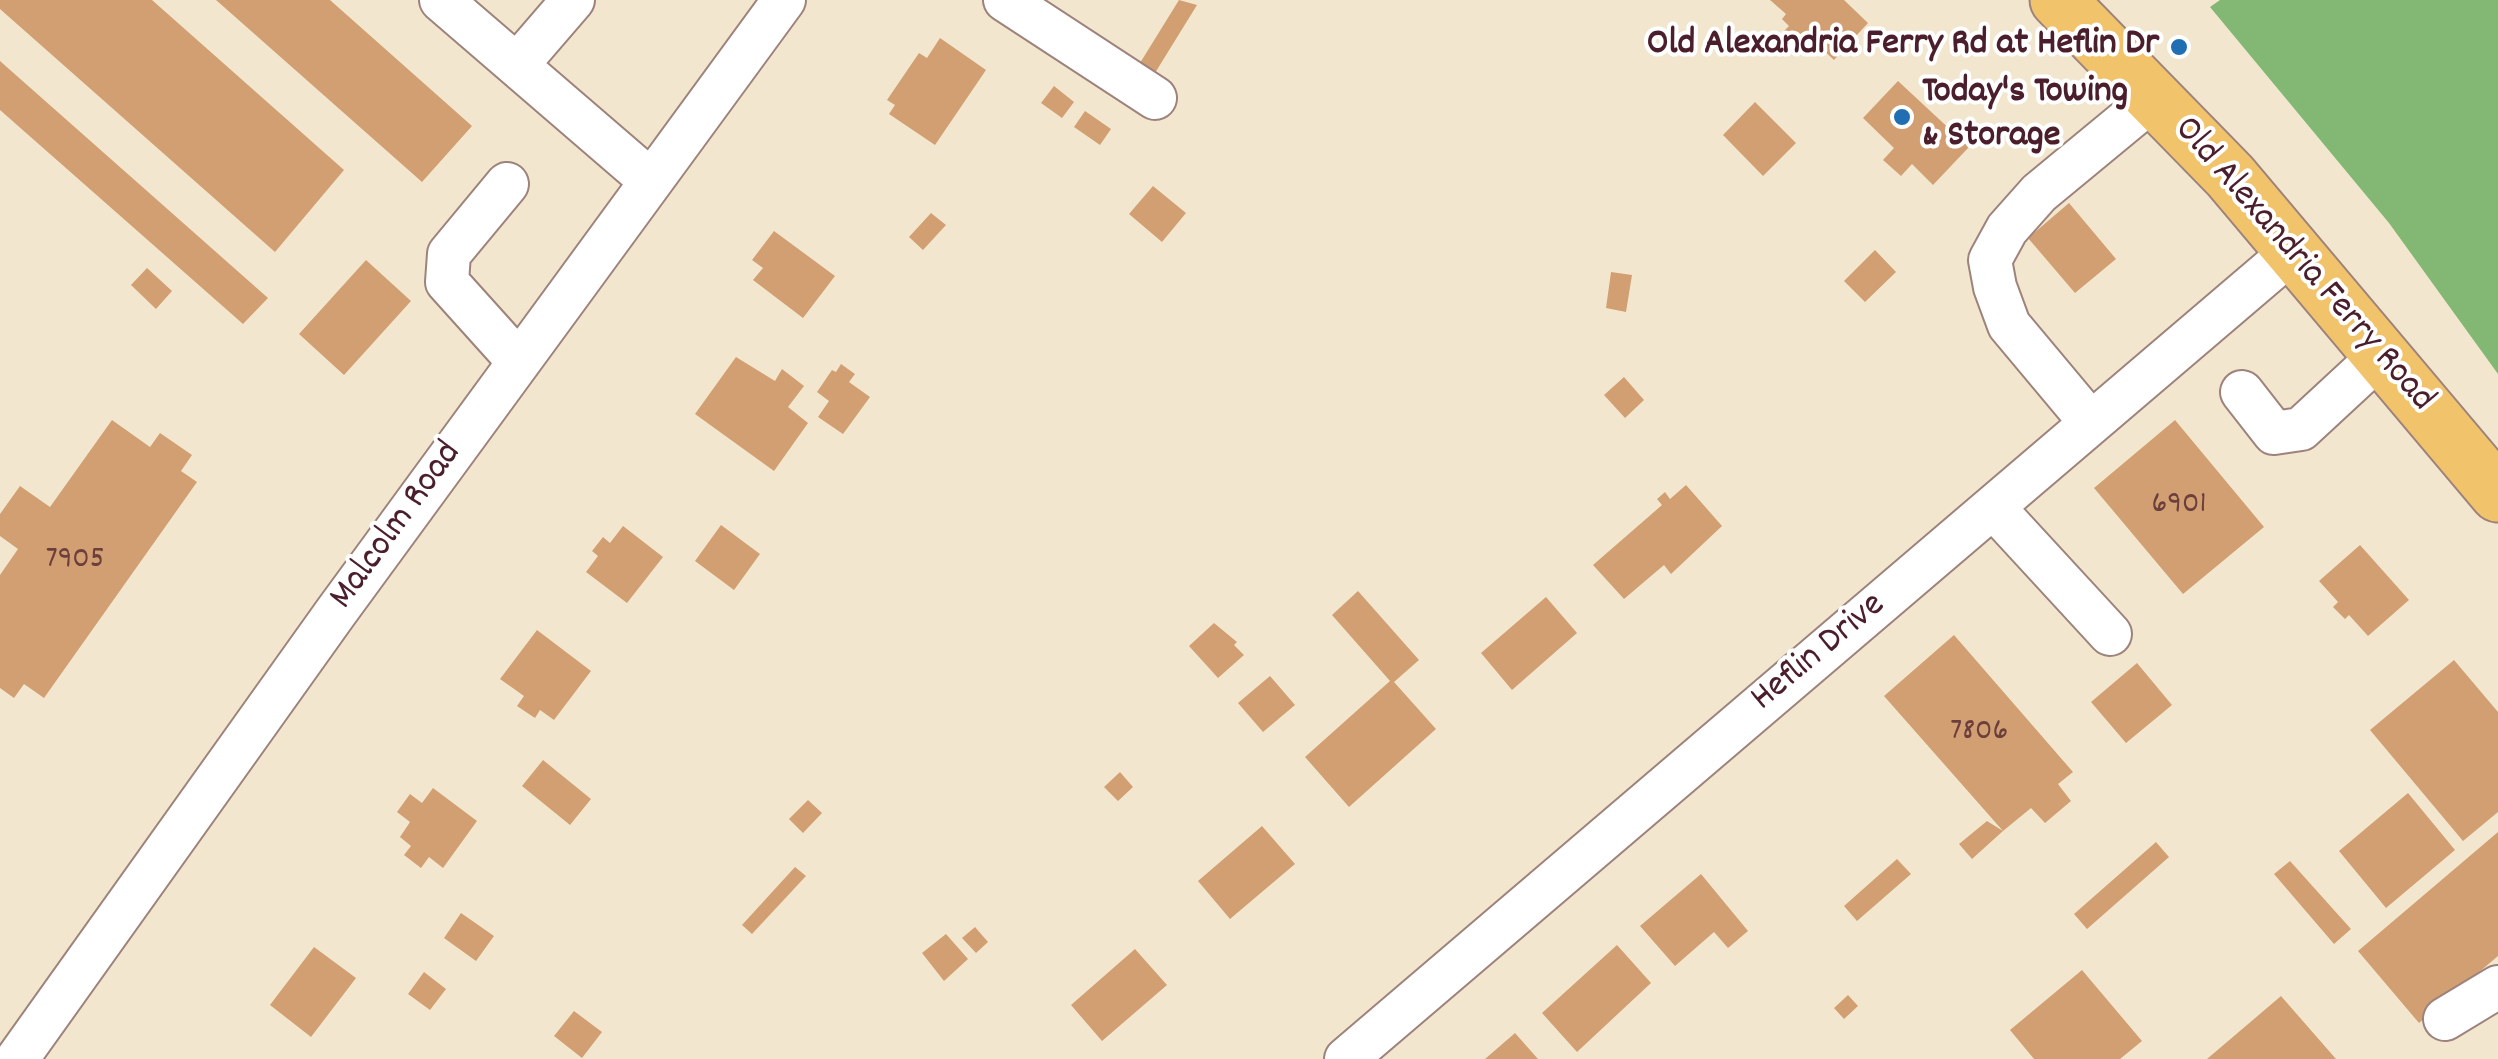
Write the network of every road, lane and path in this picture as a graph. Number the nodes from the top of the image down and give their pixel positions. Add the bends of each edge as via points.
1 (442, 0) edge
2 (573, 0) edge
3 (784, 0) edge
4 (1005, 0) edge
5 (2067, 5) edge
6 (517, 65) junction
7 (1155, 98) dead end
8 (2154, 98) junction
9 (651, 181) junction
10 (508, 184) dead end
11 (2294, 250) junction
12 (2382, 354) junction
13 (519, 362) junction
14 (2242, 392) dead end
15 (2091, 423) junction
16 (2498, 494) edge
17 (1993, 507) junction
18 (2110, 634) dead end
19 (2498, 987) edge
20 (2445, 1019) dead end
21 (17, 1059) edge
22 (1346, 1059) edge

1 - 6 street
2 - 6 street
3 - 9 street, Malcolm Road
4 - 7 street
5 - 8 main road, Old Alexandria Ferry Road
6 - 9 street
8 - 11 main road, Old Alexandria Ferry Road
8 - 15 street via 2039,192 1990,260 2009,324
9 - 13 street, Malcolm Road
10 - 13 street via 449,254 447,282
11 - 12 main road, Old Alexandria Ferry Road
11 - 15 street, Heflin Drive
12 - 14 street via 2301,429 2274,433
12 - 16 main road, Old Alexandria Ferry Road
13 - 21 street, Malcolm Road
15 - 17 street, Heflin Drive
17 - 18 street
17 - 22 street, Heflin Drive
19 - 20 street

